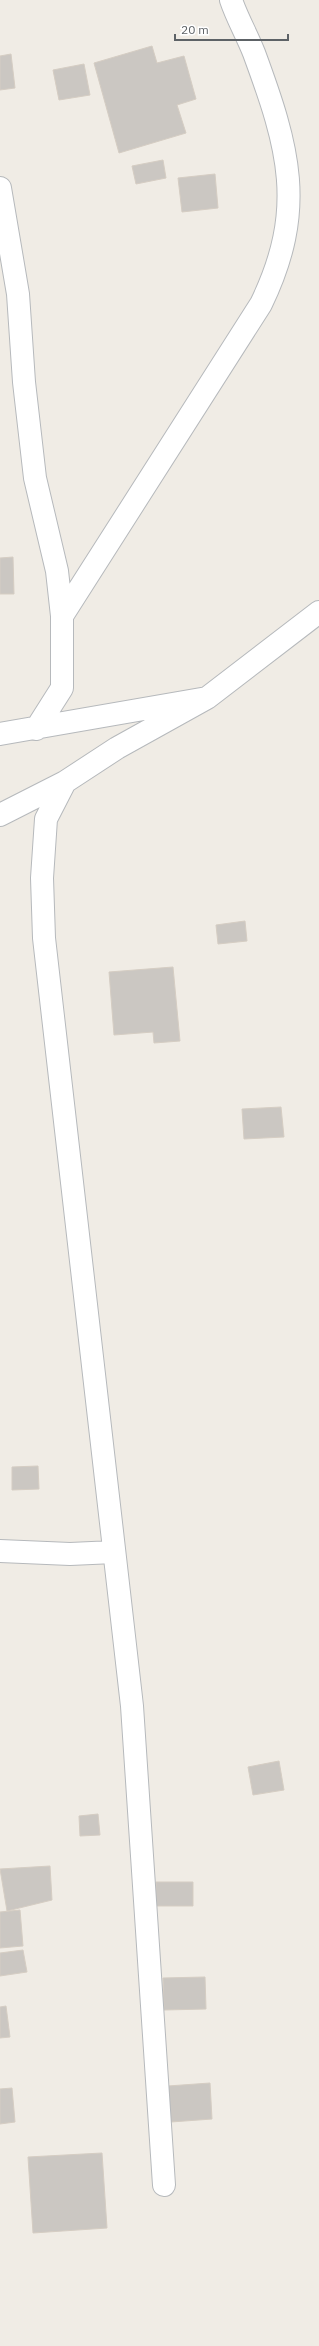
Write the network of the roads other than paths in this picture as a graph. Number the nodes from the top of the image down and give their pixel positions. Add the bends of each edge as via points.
1 (231, 0) edge
2 (0, 188) edge
3 (319, 612) edge
4 (62, 616) junction
5 (207, 698) junction
6 (36, 729) junction
7 (0, 734) edge
8 (65, 782) junction
9 (0, 815) edge
10 (0, 1551) edge
11 (114, 1552) junction
12 (164, 2185) dead end

1 - 4 street via 253,52 286,154 290,190 280,260 261,304
2 - 4 street via 18,294 35,478 57,571
3 - 5 street
4 - 6 street via 62,688
5 - 6 street
5 - 8 street via 118,748
6 - 7 street
8 - 9 street
8 - 11 street via 46,819 42,878 44,938
10 - 11 street via 70,1554
11 - 12 street via 132,1706

